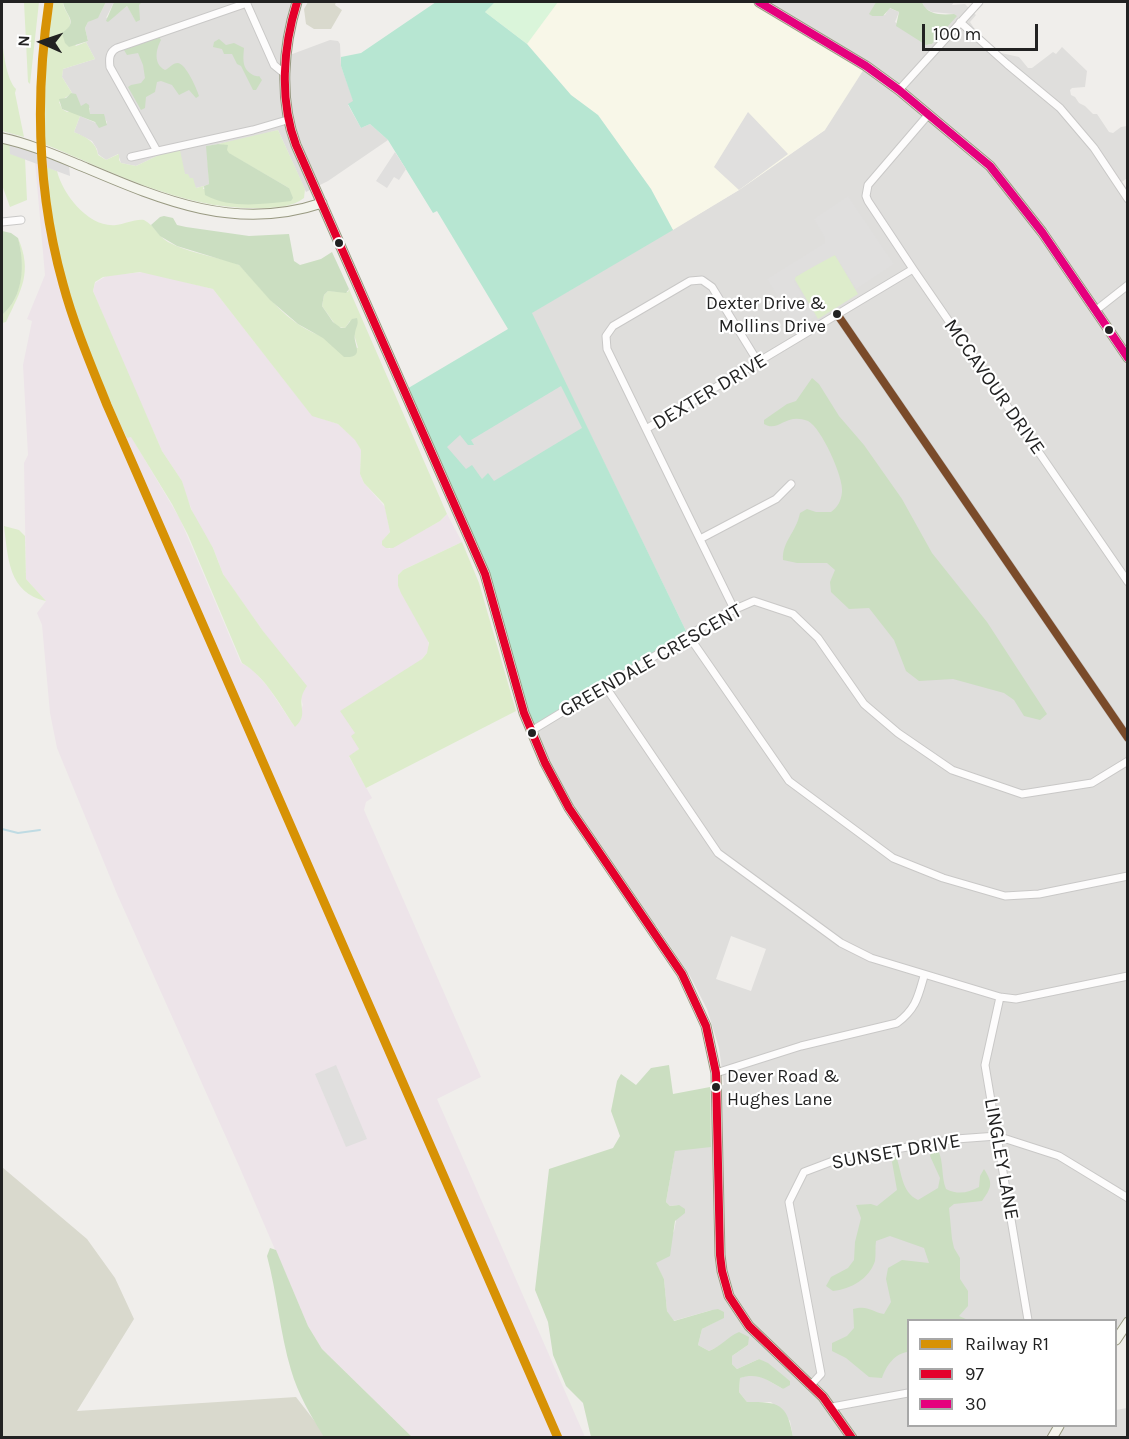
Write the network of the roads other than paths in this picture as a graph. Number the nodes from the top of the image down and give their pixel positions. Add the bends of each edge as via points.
1 (247, 2) edge
2 (297, 2) edge
3 (759, 2) edge
4 (979, 2) edge
5 (960, 22) junction
6 (285, 74) junction
7 (899, 90) junction
8 (928, 115) junction
9 (287, 120) junction
10 (5, 139) edge
11 (157, 151) junction
12 (131, 157) dead end
13 (1128, 198) edge
14 (322, 203) junction
15 (21, 220) dead end
16 (2, 222) edge
17 (913, 269) junction
18 (1128, 285) edge
19 (1095, 311) junction
20 (837, 314) junction
21 (1128, 358) edge
22 (758, 362) junction
23 (646, 429) junction
24 (791, 484) dead end
25 (700, 539) junction
26 (1128, 582) edge
27 (734, 609) junction
28 (688, 636) junction
29 (605, 686) junction
30 (531, 731) junction
31 (1128, 738) edge
32 (1128, 761) edge
33 (1128, 876) edge
34 (924, 976) junction
35 (1128, 976) edge
36 (1000, 997) junction
37 (716, 1073) junction
38 (997, 1136) junction
39 (1128, 1198) edge
40 (1028, 1319) edge
41 (1128, 1322) edge
42 (1117, 1338) edge
43 (810, 1386) junction
44 (907, 1393) edge
45 (832, 1407) junction
46 (852, 1437) edge

1 - 6 street via 274,65
1 - 11 street via 117,48 110,54 113,73
2 - 6 main road
3 - 7 main road
4 - 5 street
5 - 7 street
5 - 13 street via 1060,108 1094,148
6 - 9 main road
7 - 8 main road
8 - 17 street, MCCAVOUR DRIVE via 866,189 868,201
8 - 19 main road via 1002,180
9 - 11 street
9 - 14 main road
10 - 14 main road via 163,199 205,210 275,214
11 - 12 street
14 - 30 main road via 485,574
15 - 16 street
17 - 20 street, DEXTER DRIVE
17 - 26 street, MCCAVOUR DRIVE
18 - 19 street
19 - 21 main road
20 - 22 street, DEXTER DRIVE
20 - 31 street
22 - 23 street, DEXTER DRIVE
22 - 23 street via 712,286 702,280 690,281 613,326 606,336 607,349
23 - 25 street, DEXTER DRIVE
24 - 25 street via 776,499
25 - 27 street, DEXTER DRIVE
27 - 28 street, GREENDALE CRESCENT
27 - 32 street, GREENDALE CRESCENT via 754,601 793,614 818,638 864,704 952,770 1022,794 1092,783
28 - 29 street, GREENDALE CRESCENT
28 - 33 street via 789,782 893,858 1005,896 1039,894
29 - 30 street, GREENDALE CRESCENT
29 - 34 street via 718,853 841,943
30 - 37 main road via 569,808 691,990 706,1026
34 - 36 street
34 - 37 street via 916,1003 897,1023 801,1046
35 - 36 street via 1016,999
36 - 38 street, LINGLEY LANE via 985,1065
37 - 43 main road via 720,1255 729,1296 749,1326
38 - 39 street, SUNSET DRIVE via 1059,1156
38 - 40 street, LINGLEY LANE
38 - 43 street, SUNSET DRIVE via 841,1158 804,1172 789,1202 821,1374
41 - 42 main road
43 - 45 main road
44 - 45 street
45 - 46 main road

